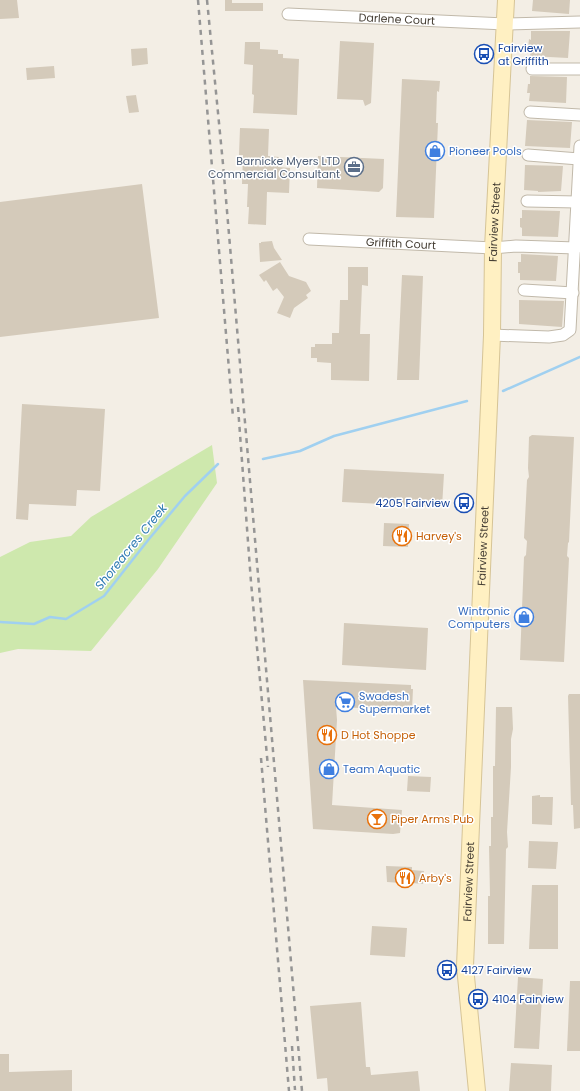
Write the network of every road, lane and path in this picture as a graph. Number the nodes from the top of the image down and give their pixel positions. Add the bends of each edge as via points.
1 (506, 0) edge
2 (288, 14) dead end
3 (580, 22) edge
4 (505, 24) junction
5 (532, 69) dead end
6 (580, 69) edge
7 (530, 112) dead end
8 (580, 115) edge
9 (580, 146) edge
10 (528, 155) dead end
11 (579, 159) edge
12 (527, 201) dead end
13 (577, 202) junction
14 (309, 239) dead end
15 (493, 248) junction
16 (576, 248) junction
17 (524, 290) dead end
18 (573, 293) junction
19 (492, 335) junction
20 (477, 1091) edge

1 - 4 main road, Fairview Street
2 - 4 street, Darlene Court
3 - 4 street, Darlene Court
4 - 15 main road, Fairview Street
5 - 6 street
7 - 8 street
9 - 11 street
10 - 11 street
11 - 13 street
12 - 13 street
13 - 16 street
14 - 15 street, Griffith Court
15 - 16 street, Griffith Court
15 - 19 main road, Fairview Street
16 - 18 street
17 - 18 street
18 - 19 street via 570,330 563,335
19 - 20 main road, Fairview Street via 465,966

